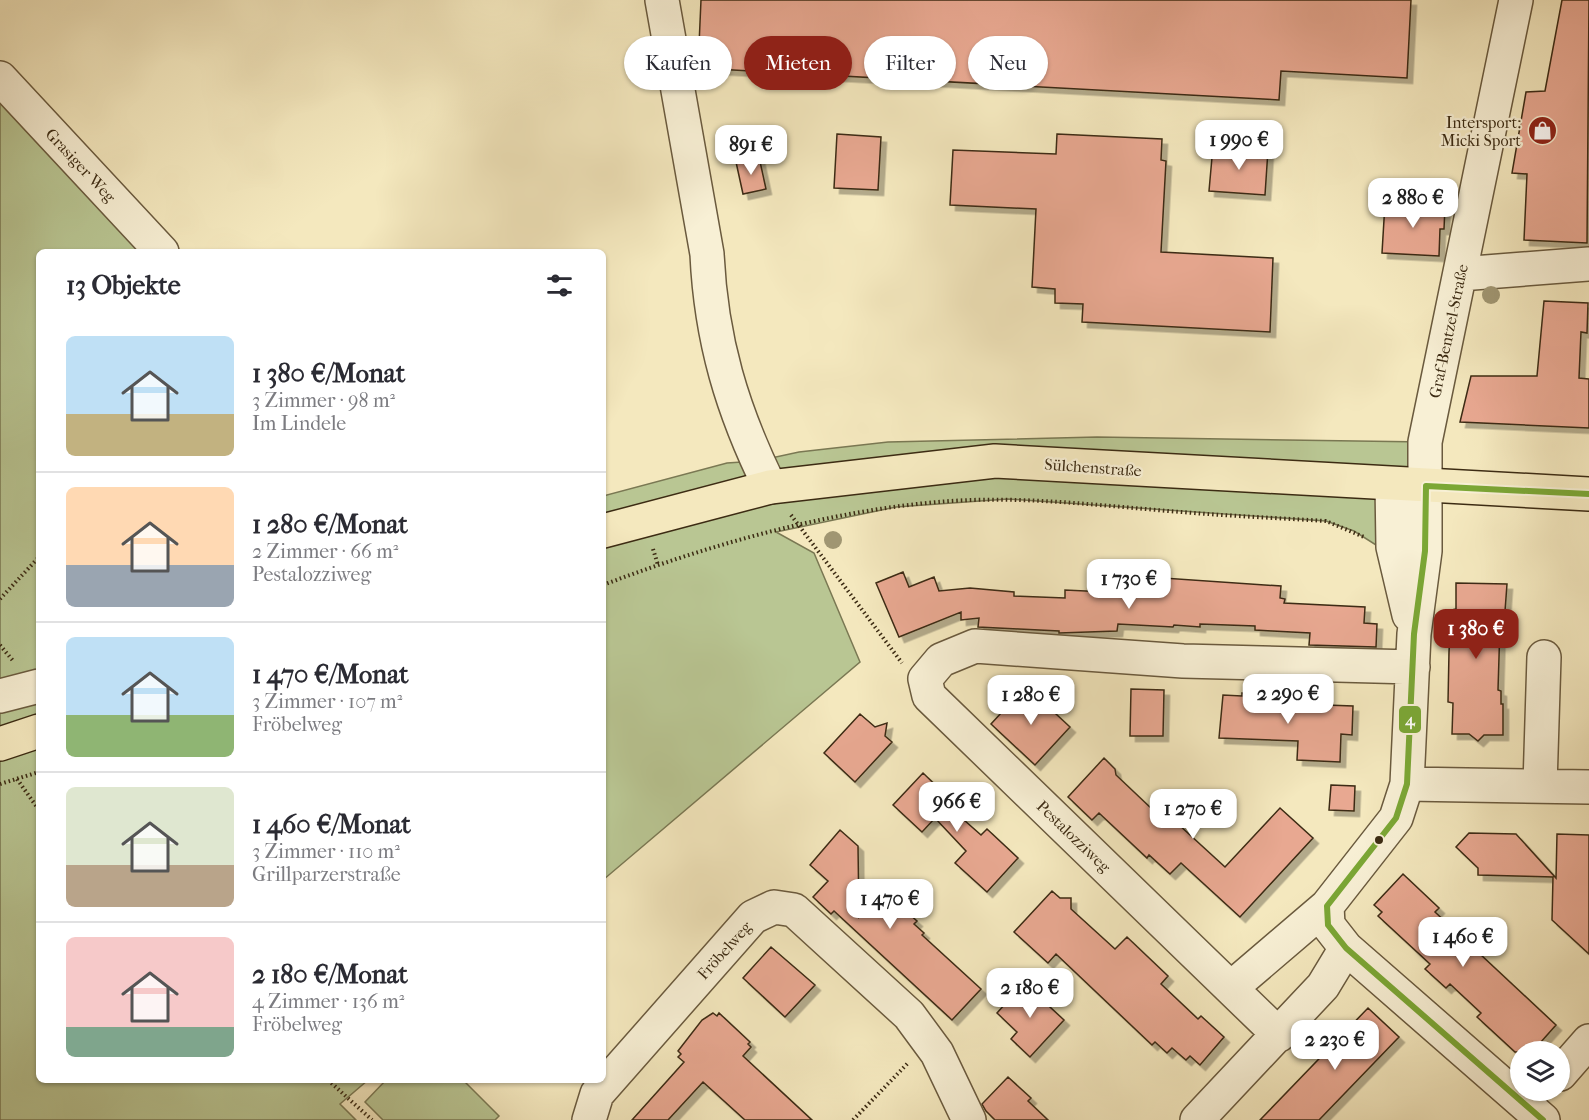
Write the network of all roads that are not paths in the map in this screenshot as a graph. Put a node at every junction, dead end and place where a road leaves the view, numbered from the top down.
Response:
1 (662, 0) edge
2 (1516, 0) edge
3 (0, 78) edge
4 (159, 249) edge
5 (1589, 264) edge
6 (1460, 274) junction
7 (1392, 484) junction
8 (1426, 486) junction
9 (770, 487) junction
10 (1589, 494) edge
11 (606, 530) edge
12 (1414, 634) junction
13 (1544, 657) dead end
14 (1413, 667) junction
15 (36, 687) edge
16 (0, 696) edge
17 (36, 732) edge
18 (0, 744) edge
19 (1407, 784) junction
20 (1539, 785) junction
21 (1589, 787) edge
22 (1327, 906) junction
23 (1346, 948) junction
24 (1231, 988) junction
25 (1279, 1035) junction
26 (1589, 1041) edge
27 (1570, 1063) edge
28 (1539, 1106) edge
29 (589, 1120) edge
30 (969, 1120) edge
31 (1197, 1120) edge

1 - 9 street
2 - 6 street, Graf-Bentzel-Straße
3 - 4 street, Grasiger Weg
5 - 6 street
6 - 8 street, Graf-Bentzel-Straße
7 - 8 main road, Sülchenstraße
7 - 9 main road, Sülchenstraße
7 - 12 street
8 - 10 main road, Sülchenstraße
8 - 12 street, Graf-Bentzel-Straße
9 - 11 main road, Sülchenstraße
12 - 14 street
13 - 20 street
14 - 19 street
14 - 24 street, Pestalozziweg
15 - 16 street
17 - 18 main road
19 - 20 street
19 - 22 street
20 - 21 street
22 - 23 street
22 - 24 street
23 - 25 street
23 - 28 street
24 - 25 street, Pestalozziweg
25 - 31 street
26 - 27 street
29 - 30 street, Fröbelweg

